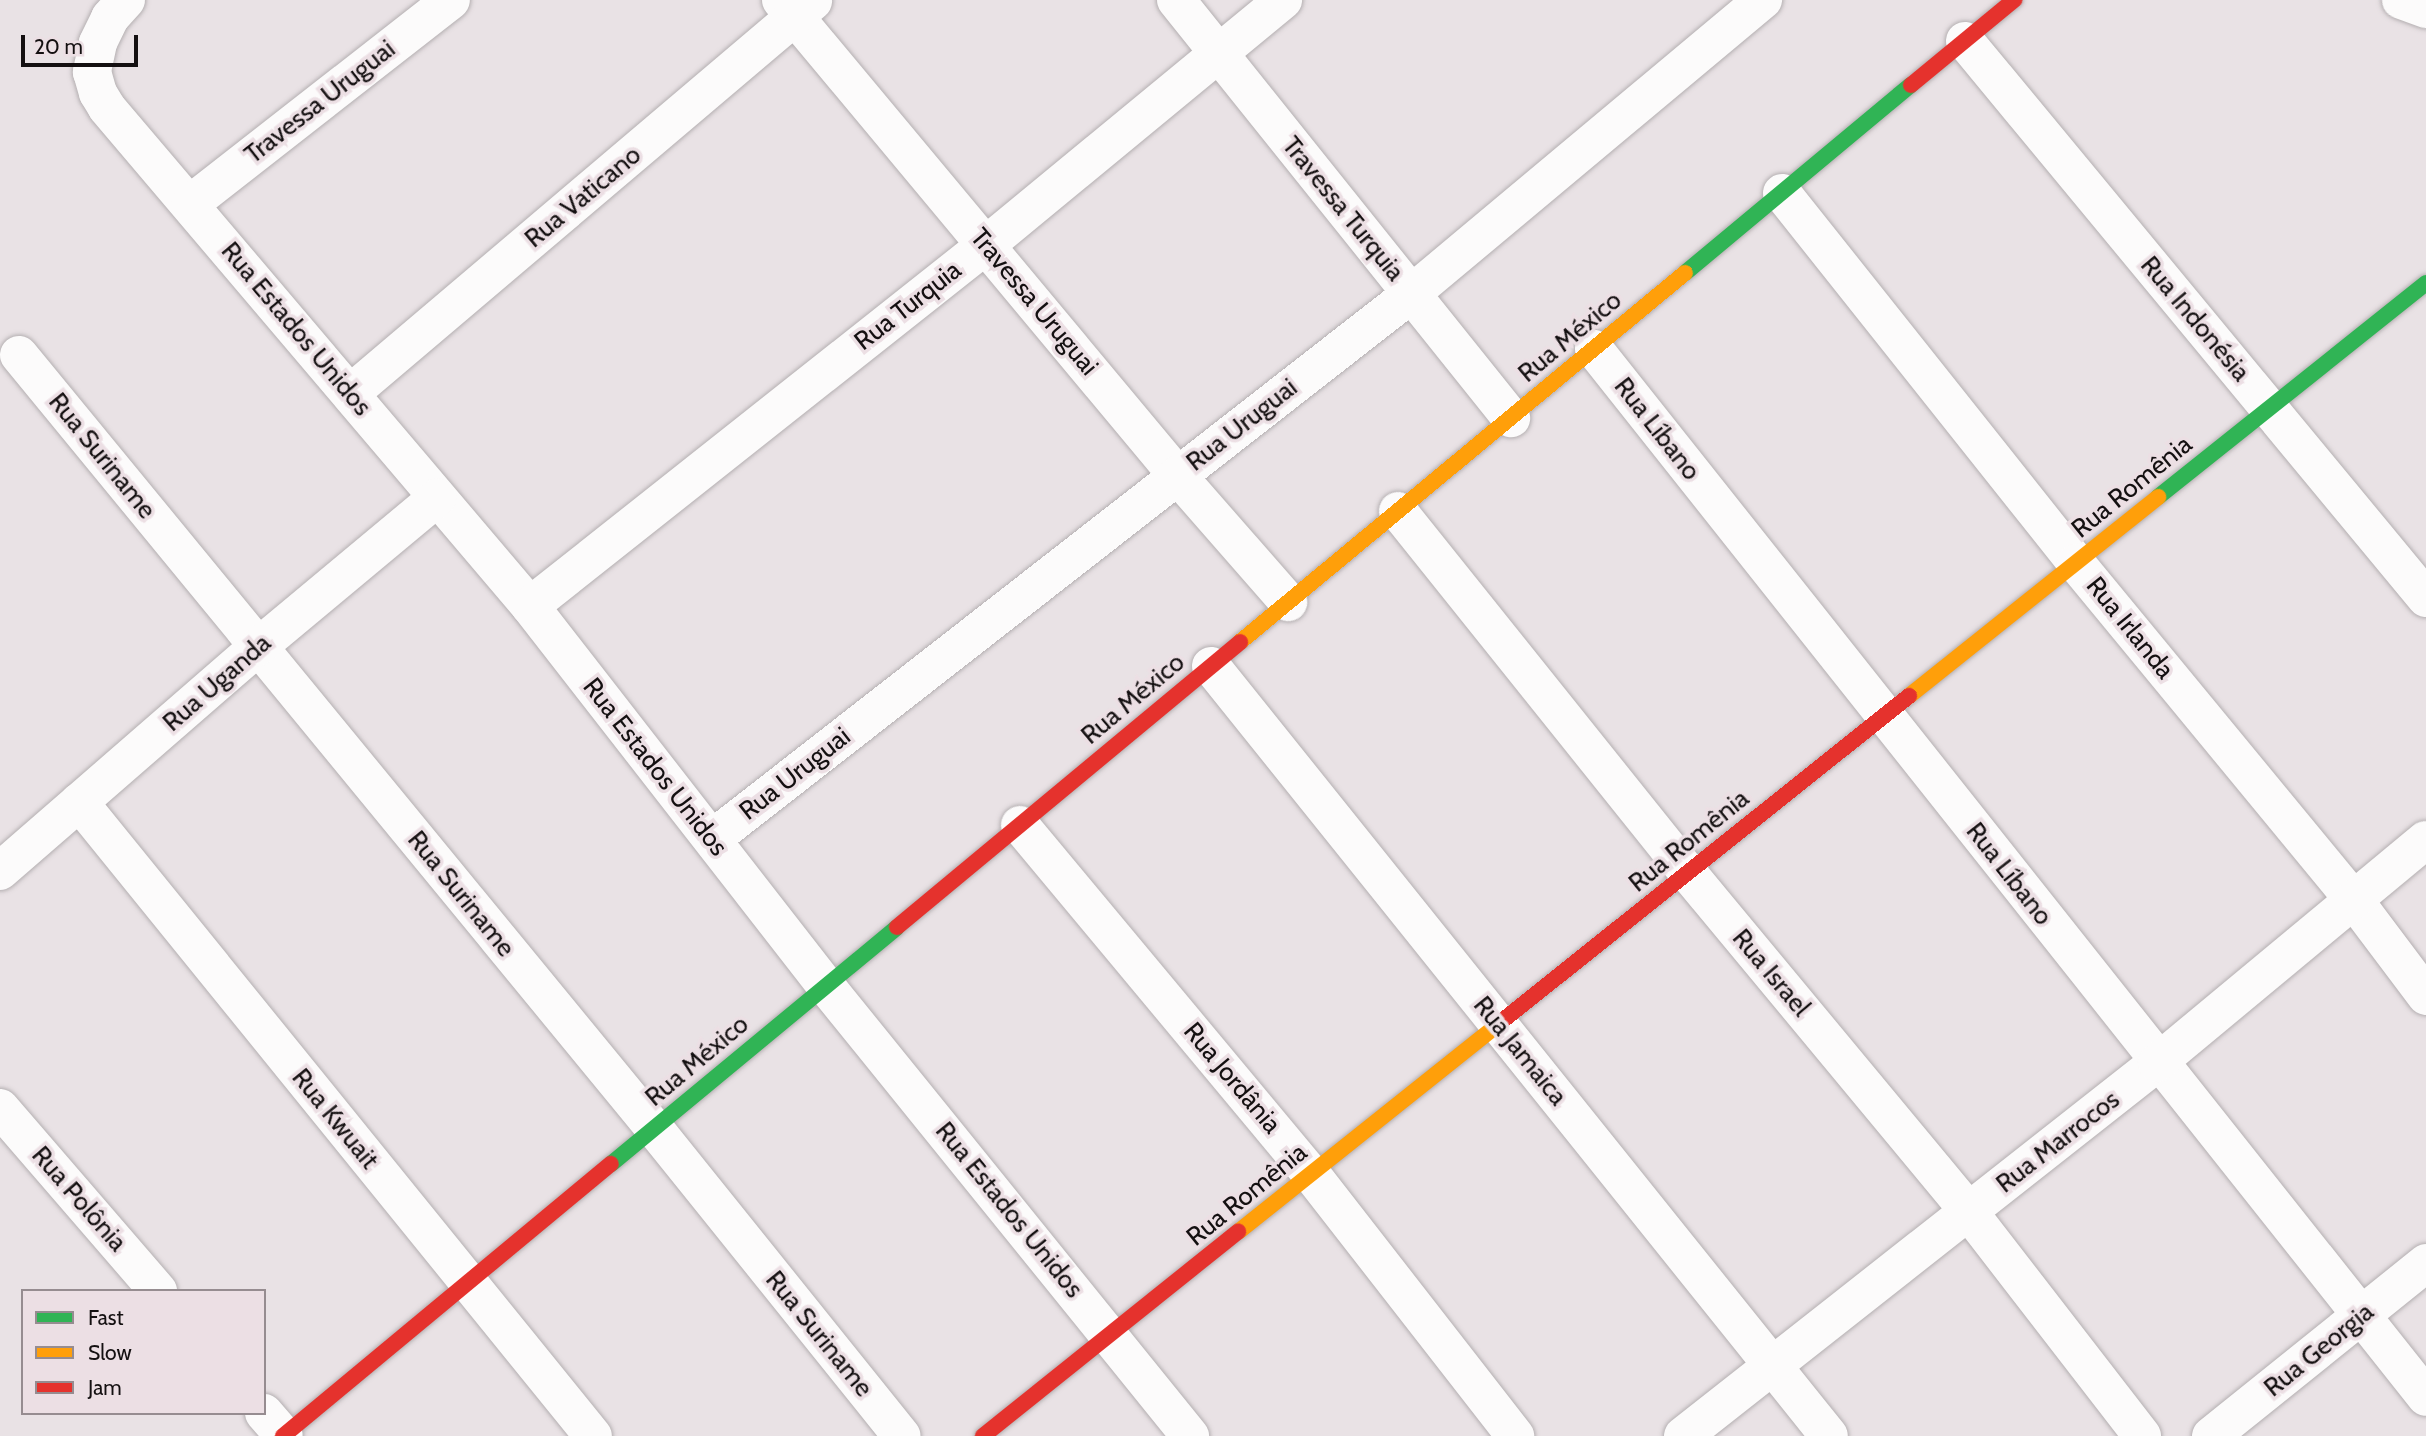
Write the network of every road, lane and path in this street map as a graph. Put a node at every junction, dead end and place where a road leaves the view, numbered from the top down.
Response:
1 (126, 0) edge
2 (451, 0) edge
3 (1176, 0) edge
4 (1283, 0) edge
5 (1763, 0) edge
6 (2014, 0) edge
7 (2401, 0) edge
8 (797, 6) edge
9 (2426, 9) edge
10 (1965, 41) junction
11 (1218, 53) junction
12 (1782, 193) junction
13 (190, 204) junction
14 (986, 244) junction
15 (2426, 284) edge
16 (1411, 294) junction
17 (1594, 349) junction
18 (19, 355) dead end
19 (351, 393) junction
20 (2269, 408) junction
21 (1511, 418) junction
22 (1177, 475) junction
23 (437, 498) junction
24 (1398, 511) junction
25 (2076, 563) junction
26 (2426, 598) edge
27 (1288, 602) junction
28 (530, 606) junction
29 (258, 647) junction
30 (1211, 666) junction
31 (1885, 716) junction
32 (79, 802) junction
33 (1020, 825) junction
34 (712, 839) junction
35 (2426, 840) edge
36 (0, 871) edge
37 (1688, 873) junction
38 (2354, 900) junction
39 (826, 986) junction
40 (2426, 996) edge
41 (1499, 1024) junction
42 (2157, 1063) junction
43 (0, 1108) edge
44 (654, 1128) junction
45 (1312, 1175) junction
46 (1969, 1212) junction
47 (2426, 1263) edge
48 (468, 1283) junction
49 (156, 1289) edge
50 (2361, 1315) junction
51 (1111, 1335) junction
52 (1770, 1364) junction
53 (2426, 1397) edge
54 (266, 1415) edge
55 (284, 1436) edge
56 (593, 1436) edge
57 (902, 1436) edge
58 (983, 1436) edge
59 (1190, 1436) edge
60 (1515, 1436) edge
61 (1683, 1436) edge
62 (1829, 1436) edge
63 (2142, 1436) edge
64 (2211, 1436) edge

1 - 13 street, Rua Estados Unidos
2 - 13 street, Travessa Uruguai
3 - 11 street, Travessa Turquia
4 - 11 street, Rua Turquia
5 - 16 street, Rua Uruguai
6 - 10 street, Rua México
7 - 9 street
8 - 14 street, Travessa Uruguai
8 - 19 street, Rua Vaticano
10 - 12 street, Rua México
10 - 20 street, Rua Indonésia
11 - 14 street, Rua Turquia
11 - 16 street, Travessa Turquia
12 - 17 street, Rua México
12 - 25 street, Rua Irlanda
13 - 19 street, Rua Estados Unidos
14 - 22 street, Travessa Uruguai
14 - 28 street, Rua Turquia
15 - 20 street, Rua Romênia
16 - 21 street, Travessa Turquia
16 - 22 street, Rua Uruguai
17 - 21 street, Rua México
17 - 31 street, Rua Líbano
18 - 29 street, Rua Suriname
19 - 23 street, Rua Estados Unidos
20 - 25 street, Rua Romênia
20 - 26 street, Rua Indonésia
21 - 24 street, Rua México
22 - 27 street, Travessa Uruguai
22 - 34 street, Rua Uruguai
23 - 28 street, Rua Estados Unidos
23 - 29 street, Rua Uganda
24 - 27 street, Rua México
24 - 37 street, Rua Israel
25 - 31 street, Rua Romênia
25 - 38 street, Rua Irlanda
27 - 30 street, Rua México
28 - 34 street, Rua Estados Unidos
29 - 32 street, Rua Uganda
29 - 44 street, Rua Suriname
30 - 33 street, Rua México
30 - 41 street, Rua Jamaica
31 - 37 street, Rua Romênia
31 - 42 street, Rua Líbano
32 - 36 street, Rua Uganda
32 - 48 street, Rua Kwuait
33 - 39 street, Rua México
33 - 45 street, Rua Jordânia
34 - 39 street, Rua Estados Unidos
35 - 38 street, Rua Marrocos
37 - 41 street, Rua Romênia
37 - 46 street, Rua Israel
38 - 40 street, Rua Irlanda
38 - 42 street, Rua Marrocos
39 - 44 street, Rua México
39 - 51 street, Rua Estados Unidos
41 - 45 street, Rua Romênia
41 - 52 street, Rua Jamaica
42 - 46 street, Rua Marrocos
42 - 50 street, Rua Líbano
43 - 49 street, Rua Polônia
44 - 48 street, Rua México
44 - 57 street, Rua Suriname
45 - 51 street, Rua Romênia
45 - 60 street, Rua Jordânia
46 - 52 street, Rua Marrocos
46 - 63 street, Rua Israel
47 - 50 street, Rua Georgia
48 - 55 street, Rua México
48 - 56 street, Rua Kwuait
50 - 53 street, Rua Líbano
50 - 64 street, Rua Georgia
51 - 58 street, Rua Romênia
51 - 59 street, Rua Estados Unidos
52 - 61 street, Rua Marrocos
52 - 62 street, Rua Jamaica
54 - 55 street

